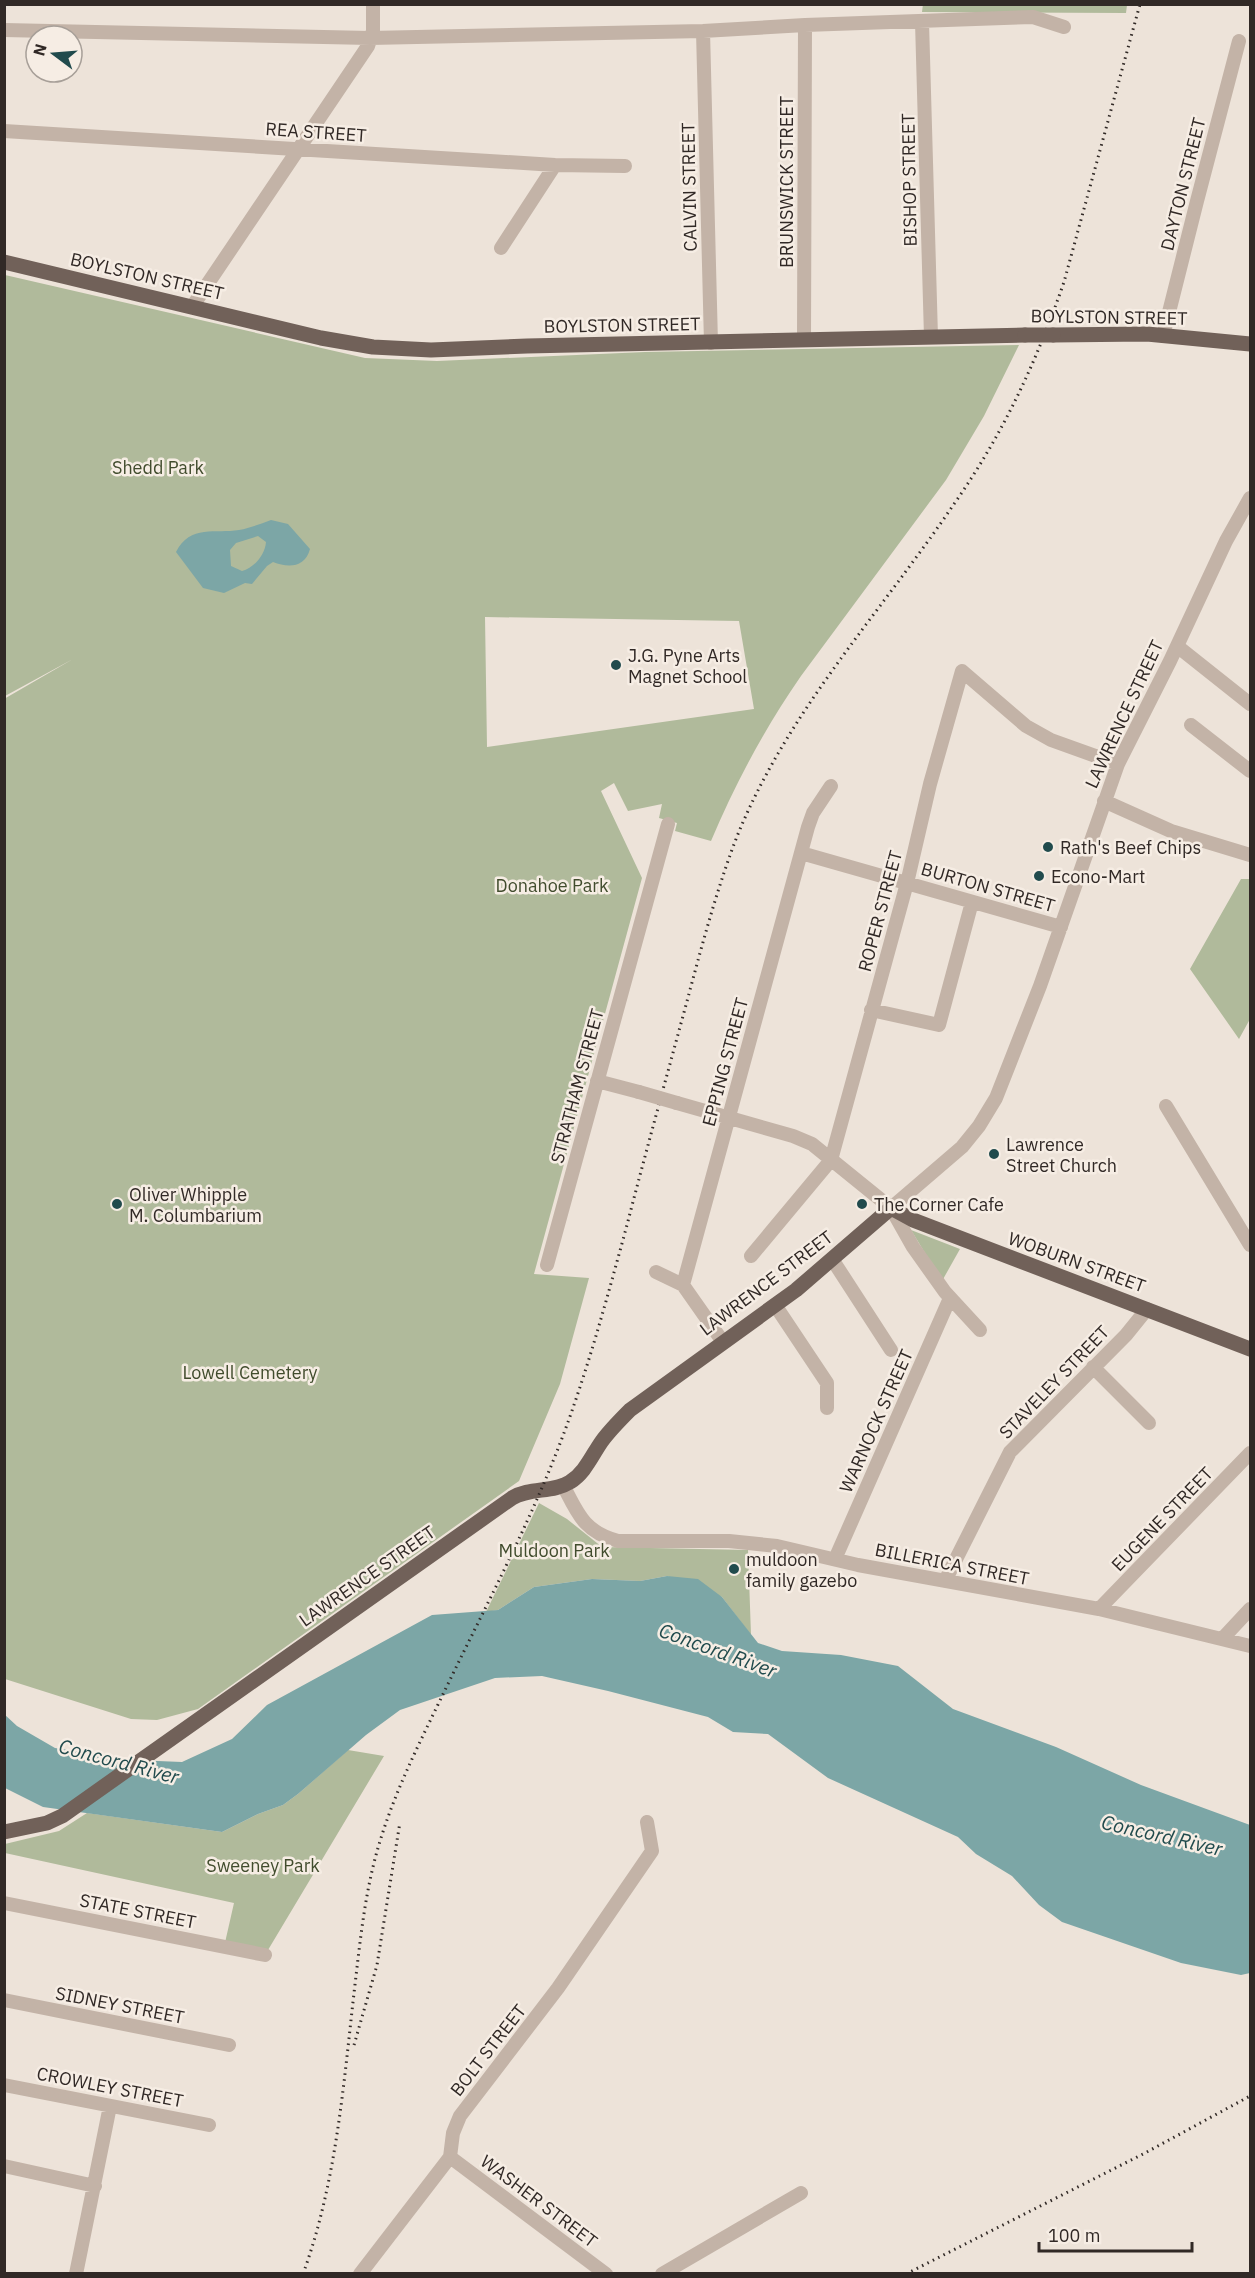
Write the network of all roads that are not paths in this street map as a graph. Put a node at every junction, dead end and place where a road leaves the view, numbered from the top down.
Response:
1 (373, 4) edge
2 (922, 22) junction
3 (805, 25) junction
4 (1064, 27) dead end
5 (4, 30) edge
6 (703, 31) junction
7 (370, 38) junction
8 (1239, 41) dead end
9 (4, 131) edge
10 (300, 149) junction
11 (555, 165) junction
12 (625, 166) dead end
13 (501, 248) dead end
14 (4, 262) edge
15 (192, 307) junction
16 (1163, 336) junction
17 (931, 337) junction
18 (804, 340) junction
19 (711, 342) junction
20 (1251, 344) edge
21 (1251, 498) edge
22 (1177, 646) junction
23 (1251, 704) edge
24 (1191, 725) dead end
25 (1118, 764) junction
26 (1251, 771) edge
27 (831, 786) dead end
28 (1104, 801) junction
29 (668, 824) dead end
30 (801, 853) junction
31 (1251, 855) edge
32 (907, 884) junction
33 (972, 902) junction
34 (1061, 927) junction
35 (871, 1010) junction
36 (597, 1081) junction
37 (1166, 1106) dead end
38 (729, 1118) junction
39 (831, 1160) junction
40 (891, 1208) junction
41 (1251, 1245) edge
42 (751, 1256) dead end
43 (832, 1259) junction
44 (547, 1265) dead end
45 (656, 1272) dead end
46 (683, 1285) junction
47 (950, 1298) junction
48 (775, 1305) junction
49 (1147, 1309) junction
50 (980, 1330) dead end
51 (723, 1342) junction
52 (1251, 1349) edge
53 (891, 1350) dead end
54 (1094, 1367) junction
55 (827, 1408) dead end
56 (1149, 1423) dead end
57 (1251, 1454) edge
58 (563, 1485) junction
59 (835, 1559) junction
60 (945, 1581) junction
61 (1099, 1609) junction
62 (1251, 1609) edge
63 (1223, 1638) junction
64 (1251, 1646) edge
65 (647, 1822) dead end
66 (4, 1832) edge
67 (4, 1903) edge
68 (265, 1955) dead end
69 (4, 2000) edge
70 (229, 2045) dead end
71 (4, 2085) edge
72 (110, 2106) junction
73 (209, 2125) dead end
74 (450, 2157) junction
75 (4, 2166) edge
76 (95, 2186) junction
77 (801, 2193) dead end
78 (76, 2274) edge
79 (360, 2274) edge
80 (606, 2274) edge
81 (662, 2274) edge

1 - 7 street
2 - 3 street
2 - 4 street
2 - 17 street, BISHOP STREET
3 - 6 street
3 - 18 street, BRUNSWICK STREET
5 - 7 street
6 - 7 street
6 - 19 street, CALVIN STREET
7 - 10 street
8 - 16 street, DAYTON STREET
9 - 10 street, REA STREET
10 - 11 street, REA STREET
10 - 15 street
11 - 12 street, REA STREET
11 - 13 street
14 - 15 main road, BOYLSTON STREET
15 - 19 main road, BOYLSTON STREET
16 - 17 main road, BOYLSTON STREET, bridge
16 - 20 main road, BOYLSTON STREET
17 - 18 main road, BOYLSTON STREET
18 - 19 main road, BOYLSTON STREET
21 - 22 street, LAWRENCE STREET
22 - 23 street
22 - 25 street, LAWRENCE STREET
24 - 26 street
25 - 28 street, LAWRENCE STREET
25 - 32 street, ROPER STREET
27 - 30 street, EPPING STREET
28 - 31 street
28 - 34 street, LAWRENCE STREET
29 - 36 street, STRATHAM STREET
30 - 32 street, BURTON STREET
30 - 38 street, EPPING STREET
32 - 33 street, BURTON STREET
32 - 35 street, ROPER STREET
33 - 34 street, BURTON STREET
33 - 35 street
34 - 40 street, LAWRENCE STREET
35 - 39 street, ROPER STREET
36 - 38 street, bridge
36 - 44 street, STRATHAM STREET
37 - 41 street
38 - 39 street
38 - 46 street, EPPING STREET
39 - 40 street
39 - 42 street
40 - 43 main road, LAWRENCE STREET
40 - 47 street
40 - 49 main road, WOBURN STREET
43 - 48 main road, LAWRENCE STREET
43 - 53 street
45 - 46 street
46 - 51 street
47 - 50 street
47 - 59 street, WARNOCK STREET
48 - 51 main road, LAWRENCE STREET
48 - 55 street
49 - 52 main road, WOBURN STREET
49 - 54 street, STAVELEY STREET
51 - 58 main road, LAWRENCE STREET
54 - 56 street
54 - 60 street, STAVELEY STREET
57 - 61 street, EUGENE STREET
58 - 59 street, BILLERICA STREET
58 - 66 main road, LAWRENCE STREET
59 - 60 street, BILLERICA STREET
60 - 61 street, BILLERICA STREET
61 - 63 street, BILLERICA STREET
62 - 63 street
63 - 64 street, BILLERICA STREET
65 - 74 street, BOLT STREET
67 - 68 street, STATE STREET
69 - 70 street, SIDNEY STREET
71 - 72 street, CROWLEY STREET
72 - 73 street, CROWLEY STREET
72 - 76 street
74 - 79 street
74 - 80 street, WASHER STREET
75 - 76 street
76 - 78 street
77 - 81 street

